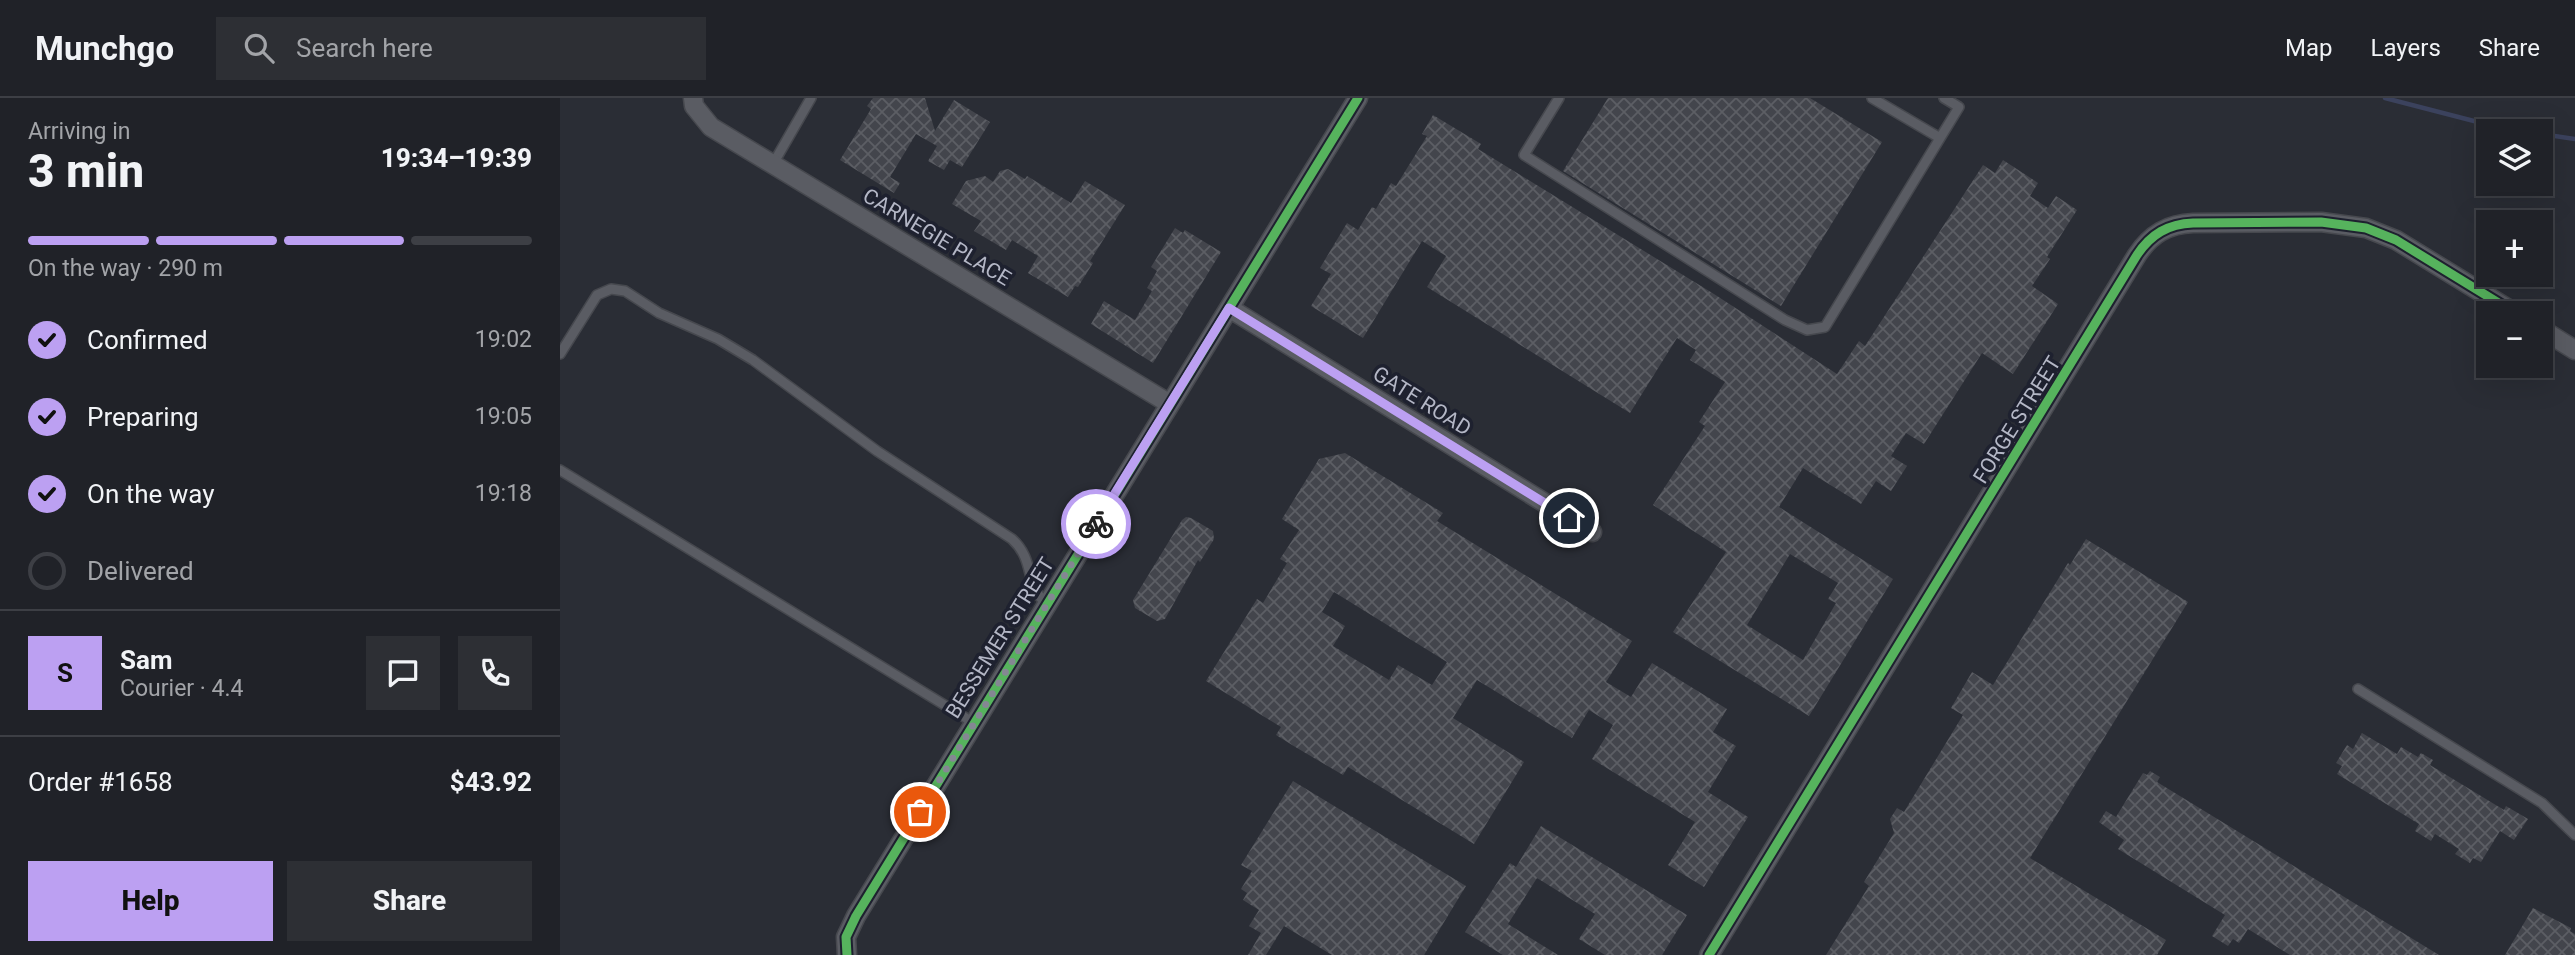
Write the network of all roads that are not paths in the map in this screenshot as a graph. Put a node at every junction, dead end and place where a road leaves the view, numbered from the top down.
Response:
1 (693, 98) edge
2 (811, 98) edge
3 (1358, 98) edge
4 (1559, 98) edge
5 (1872, 98) edge
6 (1944, 98) edge
7 (1940, 138) junction
8 (772, 164) junction
9 (2495, 301) edge
10 (1229, 308) junction
11 (2553, 336) edge
12 (2575, 350) edge
13 (560, 354) edge
14 (1170, 404) junction
15 (560, 470) edge
16 (1592, 532) dead end
17 (1048, 604) junction
18 (2358, 689) dead end
19 (974, 723) junction
20 (2575, 835) edge
21 (847, 955) edge
22 (1709, 955) edge

1 - 8 street, CARNEGIE PLACE
2 - 8 lane
3 - 10 street, BESSEMER STREET
4 - 7 lane
5 - 7 lane
6 - 7 lane
8 - 14 street, CARNEGIE PLACE
9 - 22 street, FORGE STREET
10 - 14 street, BESSEMER STREET
10 - 16 street, GATE ROAD
11 - 12 street
13 - 17 lane
14 - 17 street, BESSEMER STREET
15 - 19 lane
17 - 19 street, BESSEMER STREET
18 - 20 lane
19 - 21 street, BESSEMER STREET

